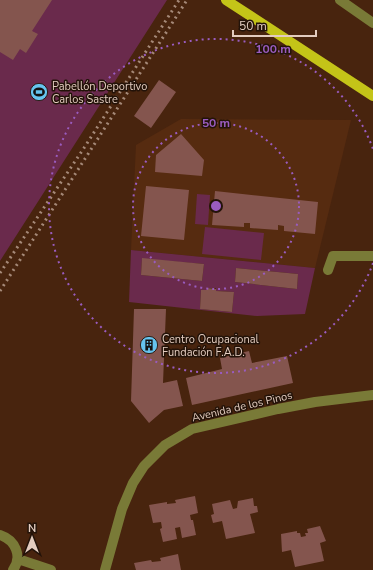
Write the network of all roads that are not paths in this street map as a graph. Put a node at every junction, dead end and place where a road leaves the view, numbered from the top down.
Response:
1 (226, 0) edge
2 (340, 0) edge
3 (373, 23) edge
4 (373, 96) edge
5 (373, 256) edge
6 (328, 270) dead end
7 (373, 395) edge
8 (0, 535) edge
9 (16, 566) edge
10 (51, 570) edge
11 (105, 570) edge

1 - 4 main road
2 - 3 street
5 - 6 street
7 - 11 street, Avenida de los Pinos
8 - 9 street
9 - 10 street

